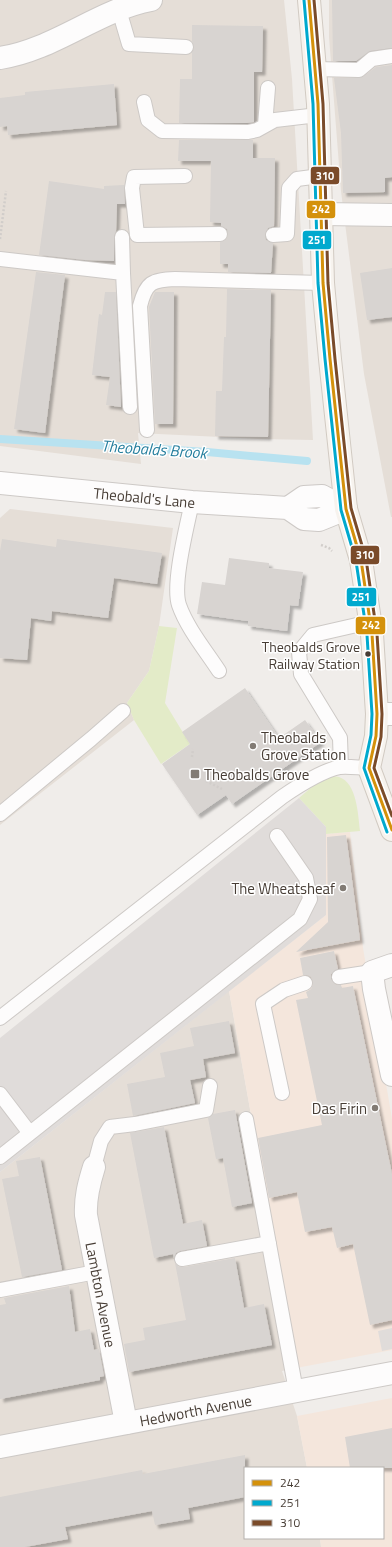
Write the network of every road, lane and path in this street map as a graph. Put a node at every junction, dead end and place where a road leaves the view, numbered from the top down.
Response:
1 (151, 0) edge
2 (309, 0) edge
3 (119, 10) junction
4 (186, 47) dead end
5 (392, 56) edge
6 (0, 58) edge
7 (315, 69) junction
8 (268, 88) dead end
9 (144, 102) dead end
10 (318, 116) junction
11 (265, 125) junction
12 (185, 176) dead end
13 (320, 176) junction
14 (6, 191) dead end
15 (322, 214) junction
16 (392, 215) edge
17 (220, 234) dead end
18 (273, 235) dead end
19 (122, 237) dead end
20 (0, 238) edge
21 (0, 259) edge
22 (123, 273) junction
23 (323, 282) junction
24 (130, 407) dead end
25 (146, 430) dead end
26 (0, 483) edge
27 (192, 502) junction
28 (346, 509) junction
29 (317, 543) dead end
30 (336, 556) dead end
31 (370, 622) junction
32 (219, 672) dead end
33 (123, 711) dead end
34 (385, 714) edge
35 (193, 749) dead end
36 (192, 757) dead end
37 (341, 767) junction
38 (369, 768) junction
39 (206, 781) dead end
40 (222, 789) dead end
41 (0, 814) edge
42 (392, 830) edge
43 (276, 836) dead end
44 (382, 969) edge
45 (339, 976) dead end
46 (305, 983) dead end
47 (0, 1018) edge
48 (392, 1075) edge
49 (210, 1086) dead end
50 (282, 1093) dead end
51 (0, 1094) edge
52 (246, 1119) dead end
53 (29, 1132) junction
54 (0, 1156) edge
55 (94, 1167) joint
56 (269, 1243) junction
57 (182, 1259) dead end
58 (96, 1272) junction
59 (0, 1290) edge
60 (392, 1373) edge
61 (296, 1391) junction
62 (126, 1424) junction
63 (0, 1447) edge

1 - 3 street
2 - 7 main road
3 - 4 lane
3 - 6 street
5 - 7 lane
7 - 10 main road
8 - 11 lane
9 - 11 lane
10 - 11 lane
10 - 13 main road
12 - 17 lane
13 - 15 main road
13 - 18 lane
14 - 20 path
15 - 16 street
15 - 23 main road
19 - 22 lane
21 - 22 lane
22 - 24 lane
23 - 25 lane
23 - 28 main road
26 - 27 street, Theobald's Lane
27 - 28 street, Theobald's Lane
27 - 32 lane
28 - 31 main road
29 - 30 path
31 - 34 main road
31 - 37 lane
33 - 41 lane
34 - 38 main road
35 - 36 path
37 - 38 lane
37 - 47 lane
38 - 42 main road
39 - 40 path
43 - 53 lane
44 - 45 lane
44 - 48 street
46 - 50 lane
49 - 55 lane
51 - 53 lane
52 - 56 lane
53 - 54 lane
55 - 58 street, Lambton Avenue
56 - 57 lane
56 - 61 lane
58 - 59 lane
58 - 62 street, Lambton Avenue
60 - 61 street, Hedworth Avenue
61 - 62 street, Hedworth Avenue
62 - 63 street, Hedworth Avenue

